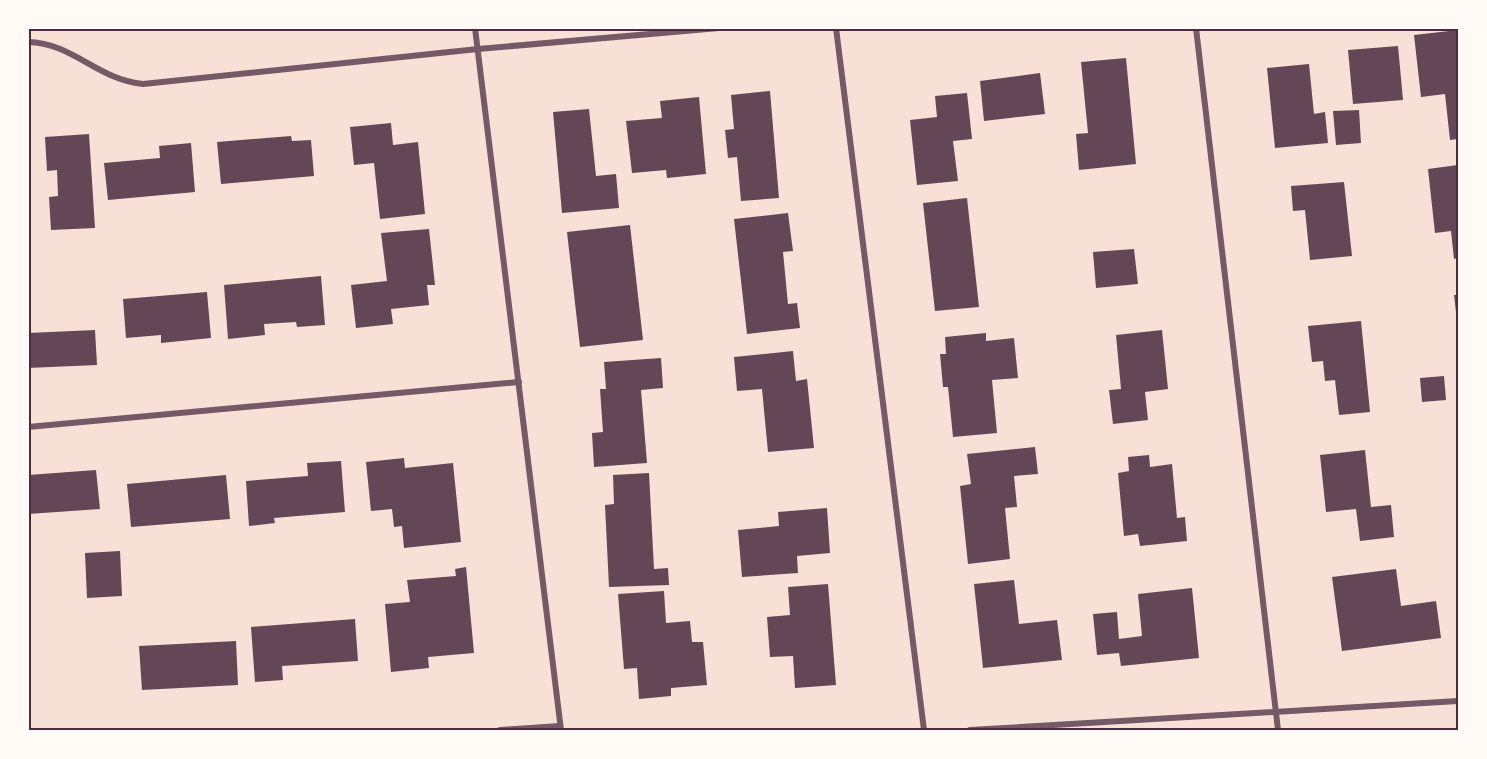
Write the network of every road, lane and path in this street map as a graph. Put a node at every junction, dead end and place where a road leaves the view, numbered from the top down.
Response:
1 (475, 28) edge
2 (719, 28) edge
3 (836, 28) edge
4 (1196, 28) edge
5 (28, 42) edge
6 (478, 49) junction
7 (519, 382) junction
8 (28, 427) edge
9 (1458, 701) edge
10 (1277, 714) junction
11 (560, 728) edge
12 (500, 730) edge
13 (924, 730) edge
14 (969, 730) edge
15 (1278, 730) edge

1 - 6 street
2 - 6 street
3 - 13 street
4 - 10 street
5 - 6 street
6 - 7 street
7 - 8 street
7 - 11 street
9 - 10 street
10 - 14 street
10 - 15 street
11 - 12 street

